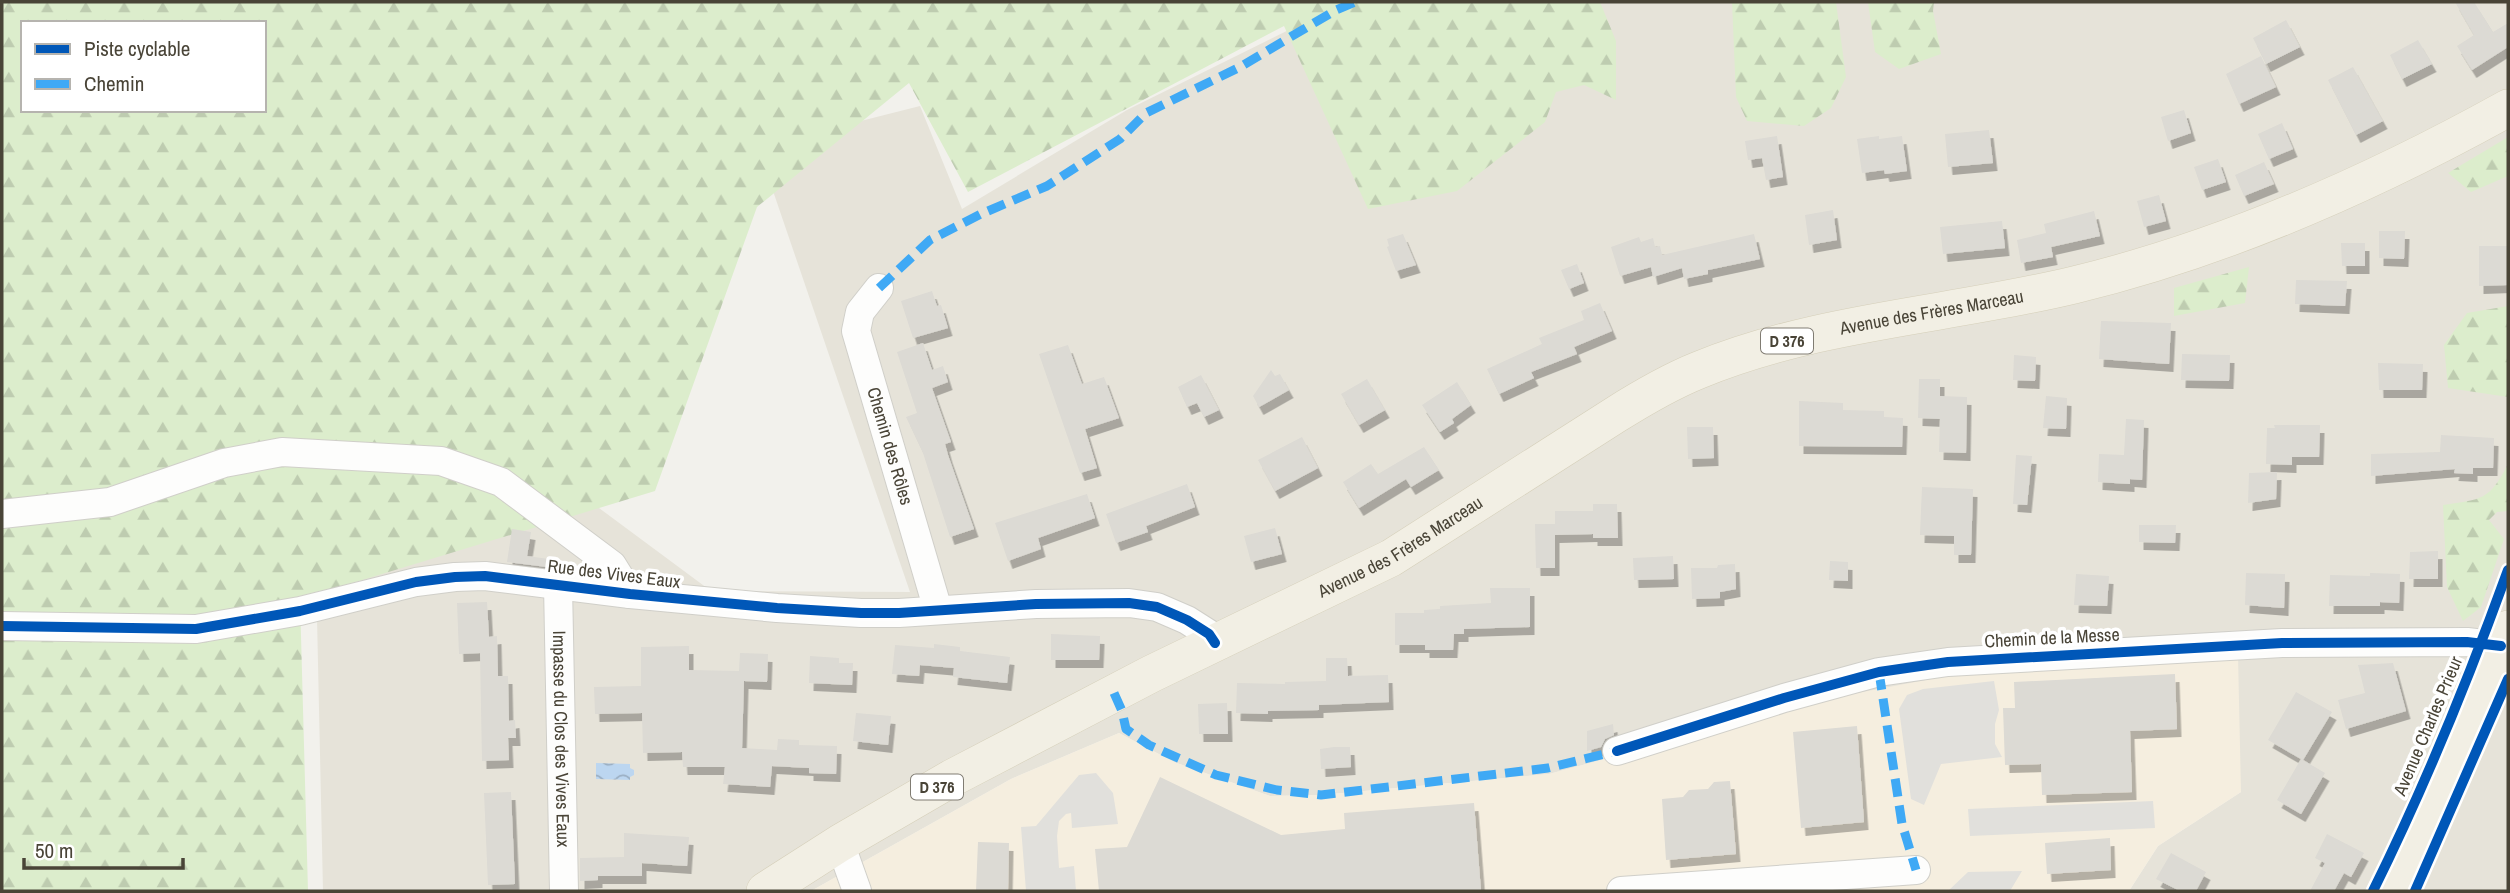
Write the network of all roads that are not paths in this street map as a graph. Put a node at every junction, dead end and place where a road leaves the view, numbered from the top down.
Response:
1 (2508, 108) edge
2 (879, 288) dead end
3 (2, 514) edge
4 (558, 585) junction
5 (630, 594) junction
6 (938, 610) junction
7 (2, 626) edge
8 (2505, 638) edge
9 (1215, 643) junction
10 (1617, 751) dead end
11 (840, 843) junction
12 (1916, 870) dead end
13 (564, 891) edge
14 (765, 891) edge
15 (857, 891) edge
16 (1621, 891) edge
17 (2392, 891) edge

1 - 9 main road, Avenue des Frères Marceau / D 376
2 - 6 street, Chemin des Rôles
3 - 5 street
4 - 5 street, Rue des Vives Eaux
4 - 7 street, Rue des Vives Eaux
4 - 13 street, Impasse du Clos des Vives Eaux
5 - 6 street, Rue des Vives Eaux
6 - 9 street, Rue des Vives Eaux
8 - 10 street, Chemin de la Messe
8 - 17 main road, Avenue Charles Prieur
9 - 11 main road, Avenue des Frères Marceau / D 376
11 - 14 main road, D 376
11 - 15 street
12 - 16 street

